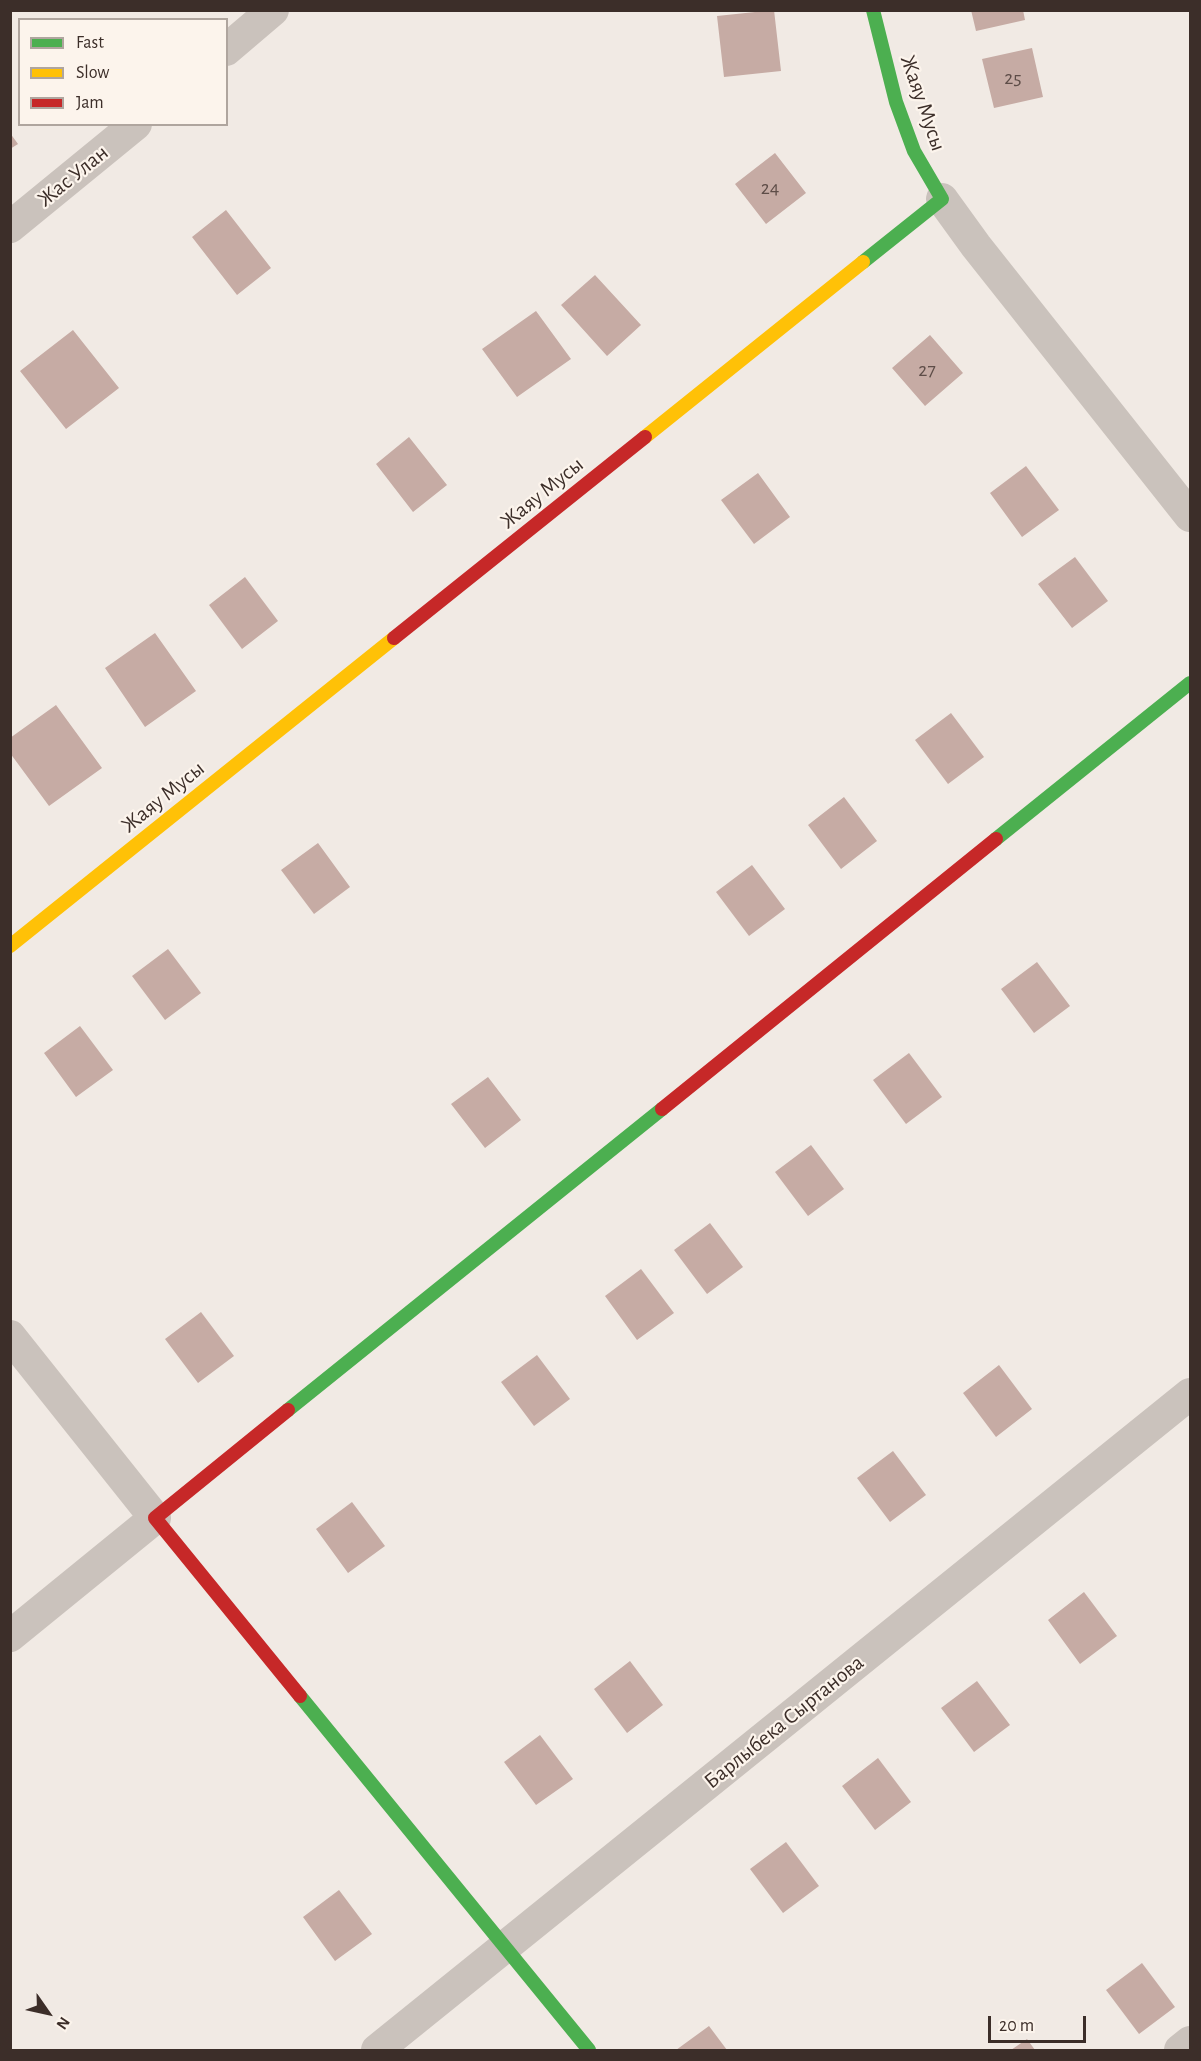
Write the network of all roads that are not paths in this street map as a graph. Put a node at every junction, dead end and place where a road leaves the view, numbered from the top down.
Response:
1 (273, 10) edge
2 (873, 10) edge
3 (228, 48) edge
4 (134, 126) edge
5 (942, 199) junction
6 (10, 227) edge
7 (1191, 516) edge
8 (1191, 683) edge
9 (10, 946) edge
10 (10, 1336) edge
11 (1191, 1394) edge
12 (155, 1518) junction
13 (10, 1636) edge
14 (505, 1948) junction
15 (1191, 2042) edge
16 (377, 2050) edge
17 (590, 2050) edge
18 (1180, 2050) edge

1 - 3 street
2 - 5 street, Жаяу Мусы
4 - 6 street, Жас Улан
5 - 7 street
5 - 9 street, Жаяу Мусы
8 - 12 street
10 - 12 street
11 - 14 street, Барлыбека Сыртанова
12 - 13 street
12 - 14 street
14 - 16 street, Барлыбека Сыртанова
14 - 17 street
15 - 18 street

